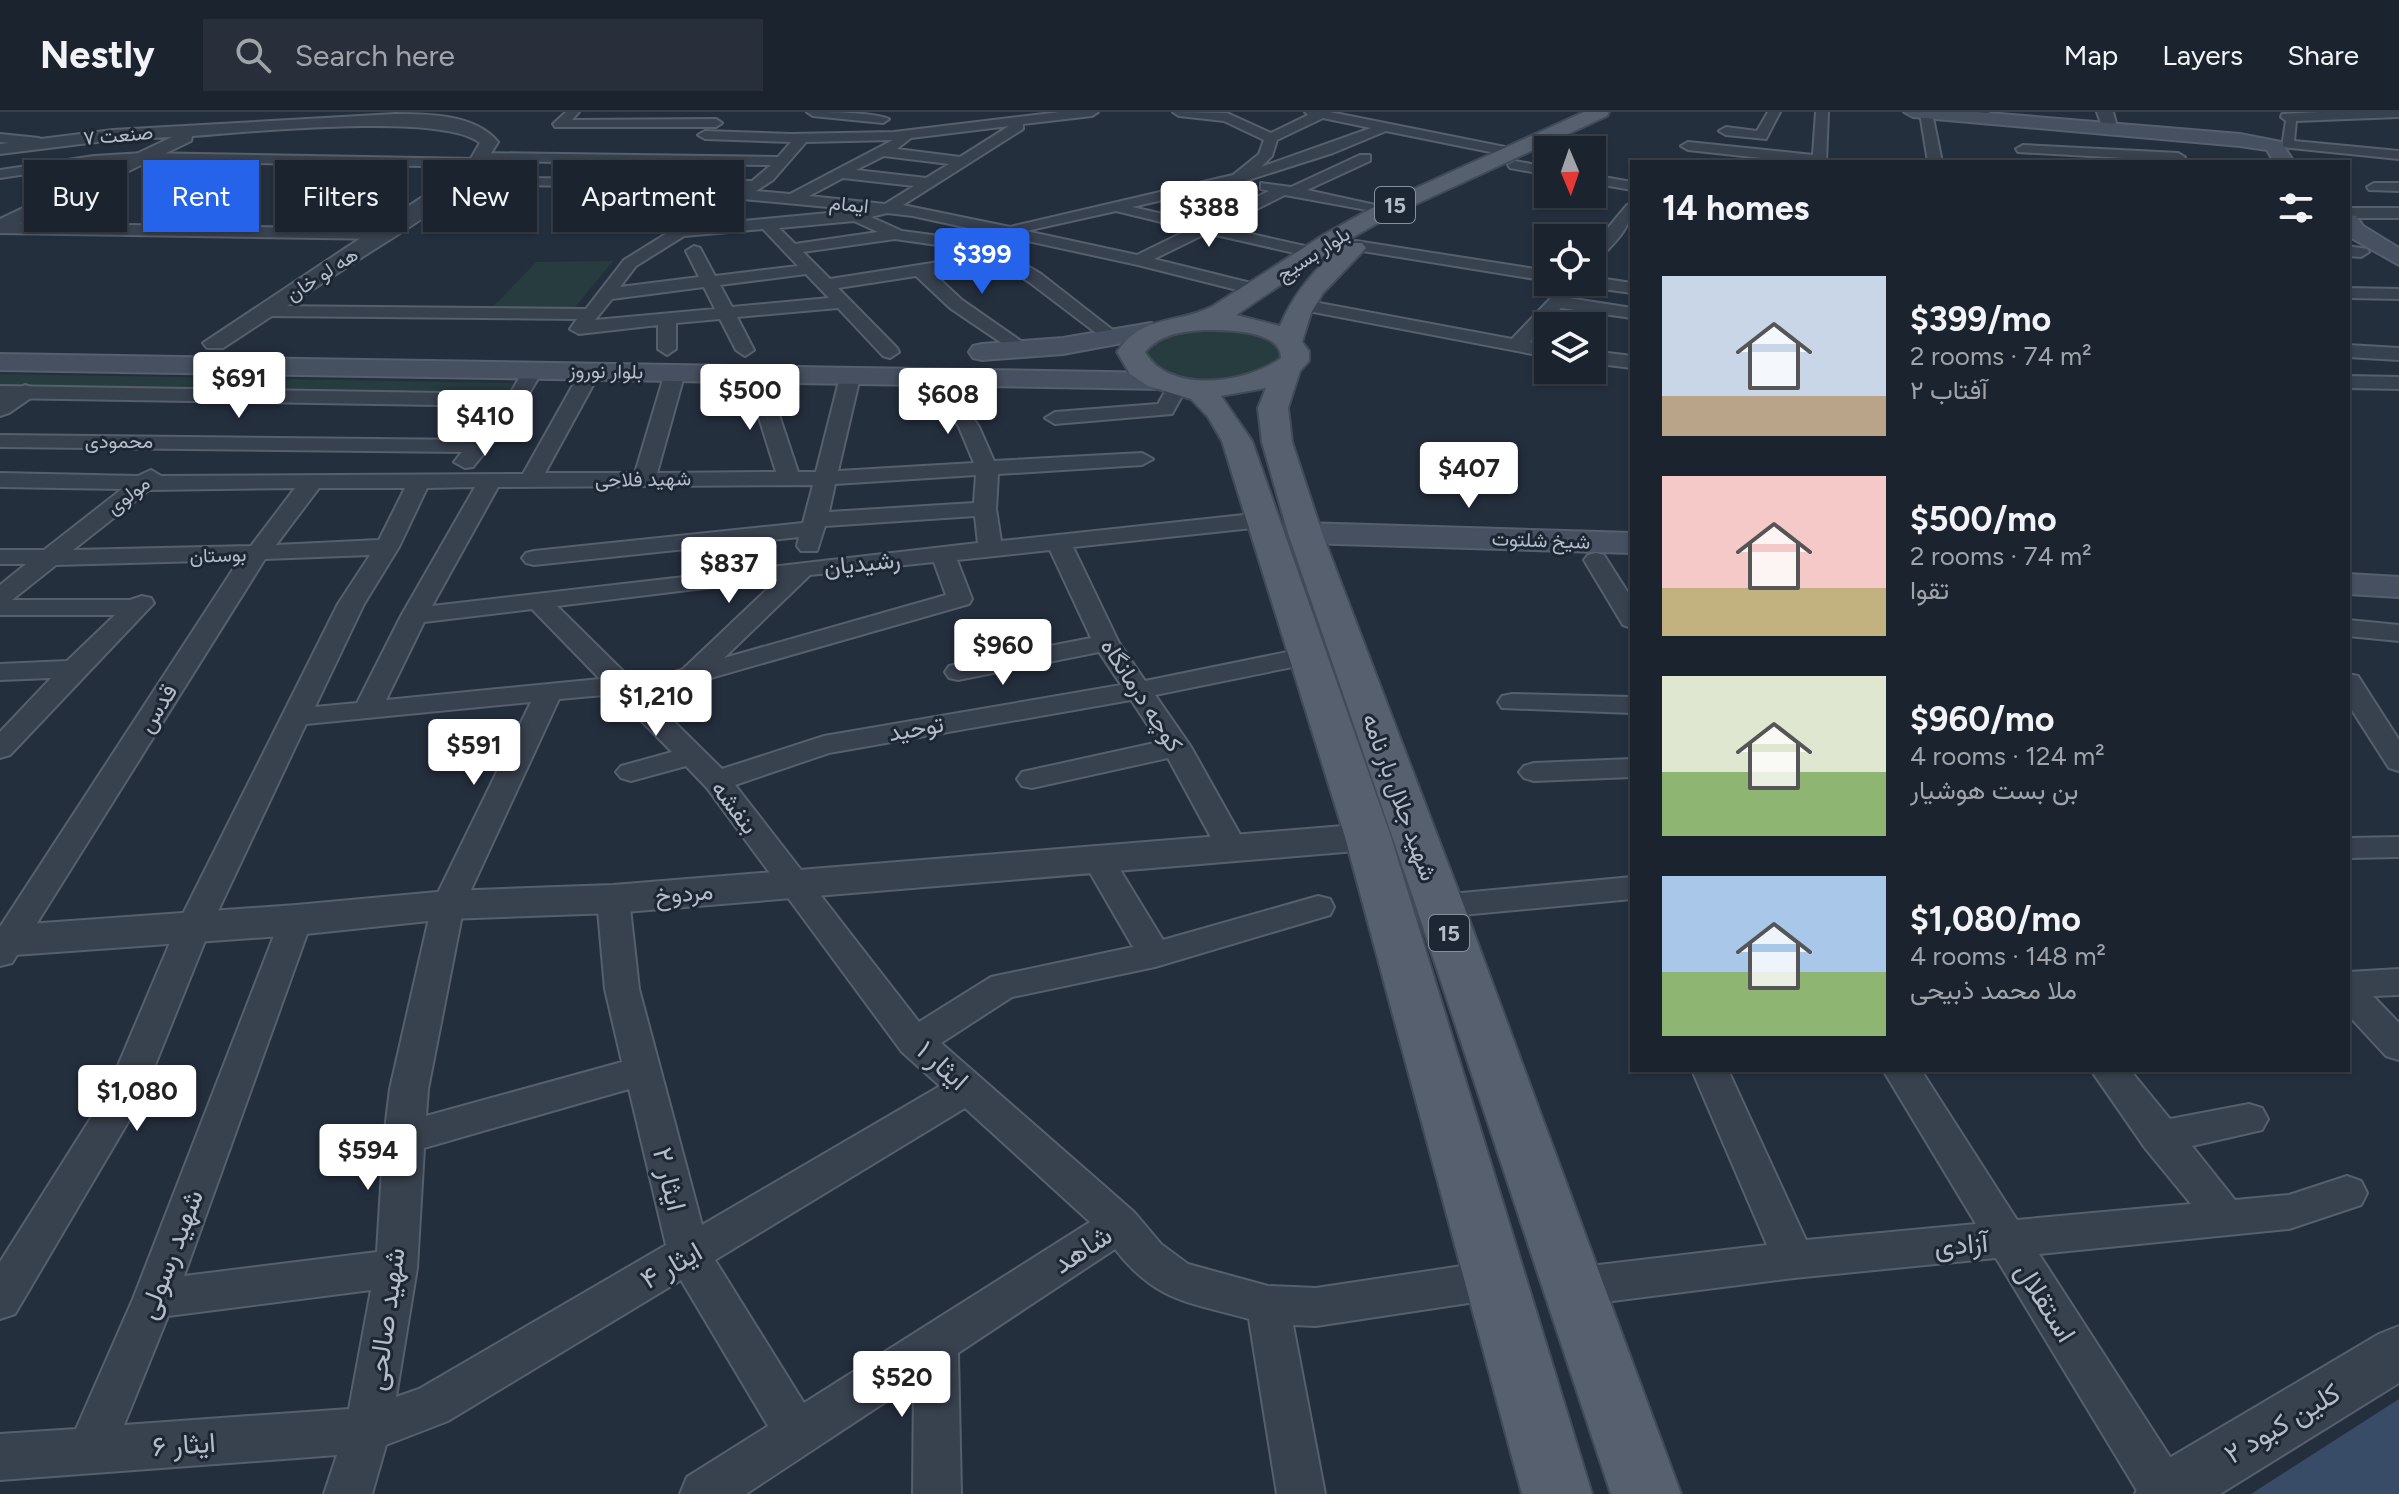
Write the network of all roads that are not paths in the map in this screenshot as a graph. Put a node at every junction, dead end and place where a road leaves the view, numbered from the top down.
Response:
1 (573, 112) edge
2 (728, 112) edge
3 (802, 112) edge
4 (813, 112) edge
5 (1092, 112) edge
6 (1179, 112) edge
7 (1774, 112) edge
8 (1822, 112) edge
9 (1913, 112) edge
10 (1982, 112) edge
11 (1316, 113) edge
12 (1926, 113) edge
13 (2399, 113) edge
14 (1233, 115) edge
15 (434, 116) edge
16 (1608, 116) edge
17 (1424, 117) dead end
18 (2106, 117) edge
19 (2284, 118) junction
20 (2003, 119) junction
21 (1024, 122) junction
22 (716, 123) junction
23 (1392, 127) junction
24 (202, 128) junction
25 (2330, 130) dead end
26 (2146, 131) junction
27 (913, 134) junction
28 (554, 135) dead end
29 (704, 136) junction
30 (1573, 136) edge
31 (0, 138) edge
32 (797, 138) junction
33 (1271, 138) junction
34 (39, 142) junction
35 (0, 149) edge
36 (2023, 149) junction
37 (1328, 150) junction
38 (2285, 153) edge
39 (877, 154) junction
40 (1534, 154) edge
41 (143, 157) junction
42 (2398, 157) edge
43 (682, 158) junction
44 (1512, 159) junction
45 (478, 160) edge
46 (1806, 160) edge
47 (1818, 160) edge
48 (1935, 160) edge
49 (2032, 160) edge
50 (2182, 160) edge
51 (2308, 160) edge
52 (2345, 160) edge
53 (790, 161) junction
54 (962, 161) junction
55 (844, 166) junction
56 (1534, 166) edge
57 (537, 167) edge
58 (423, 169) edge
59 (819, 169) dead end
60 (0, 174) edge
61 (1237, 179) junction
62 (1606, 181) edge
63 (927, 183) junction
64 (1630, 186) edge
65 (2374, 187) dead end
66 (2399, 187) edge
67 (744, 190) edge
68 (747, 190) junction
69 (1288, 191) junction
70 (744, 192) edge
71 (794, 198) junction
72 (423, 205) edge
73 (423, 206) edge
74 (1112, 207) junction
75 (889, 208) junction
76 (1384, 211) junction
77 (2350, 213) edge
78 (2399, 213) edge
79 (856, 216) junction
80 (1164, 219) junction
81 (767, 224) junction
82 (2350, 224) edge
83 (744, 226) edge
84 (0, 228) edge
85 (1203, 228) junction
86 (1007, 230) junction
87 (1624, 231) edge
88 (678, 232) edge
89 (384, 234) junction
90 (897, 234) junction
91 (1064, 243) junction
92 (782, 246) junction
93 (1356, 246) junction
94 (1606, 246) edge
95 (2352, 249) edge
96 (1098, 251) junction
97 (638, 256) junction
98 (1307, 256) junction
99 (1001, 257) junction
100 (2399, 258) edge
101 (1139, 260) junction
102 (1334, 264) junction
103 (810, 269) junction
104 (920, 270) junction
105 (1534, 274) edge
106 (2399, 274) edge
107 (710, 281) junction
108 (1606, 284) edge
109 (826, 285) junction
110 (1630, 288) edge
111 (1257, 290) junction
112 (2350, 293) edge
113 (606, 294) junction
114 (2399, 294) edge
115 (1561, 296) edge
116 (842, 302) junction
117 (1557, 302) junction
118 (1303, 305) junction
119 (273, 311) junction
120 (726, 313) junction
121 (1630, 313) edge
122 (667, 319) junction
123 (1203, 322) junction
124 (582, 326) junction
125 (1151, 331) junction
126 (1114, 338) junction
127 (0, 339) edge
128 (224, 343) junction
129 (1515, 347) junction
130 (667, 349) junction
131 (1534, 349) edge
132 (745, 350) junction
133 (1021, 350) junction
134 (2350, 351) edge
135 (890, 352) junction
136 (2397, 356) edge
137 (1606, 359) edge
138 (0, 362) edge
139 (1630, 362) edge
140 (533, 370) junction
141 (1283, 375) junction
142 (588, 376) dead end
143 (674, 376) dead end
144 (756, 376) dead end
145 (850, 377) dead end
146 (2350, 382) edge
147 (2399, 383) edge
148 (942, 385) dead end
149 (1190, 392) junction
150 (12, 393) edge
151 (257, 396) junction
152 (516, 400) junction
153 (0, 408) edge
154 (1055, 418) dead end
155 (0, 441) edge
156 (198, 442) junction
157 (478, 446) junction
158 (1142, 459) dead end
159 (987, 469) junction
160 (789, 477) junction
161 (825, 478) junction
162 (644, 479) junction
163 (0, 480) edge
164 (530, 480) junction
165 (419, 481) junction
166 (449, 481) junction
167 (490, 481) junction
168 (312, 482) junction
169 (144, 483) junction
170 (985, 509) junction
171 (814, 525) junction
172 (1293, 536) junction
173 (1058, 541) junction
174 (1630, 543) edge
175 (387, 547) junction
176 (991, 549) junction
177 (257, 553) junction
178 (943, 554) junction
179 (0, 557) edge
180 (49, 558) junction
181 (534, 558) dead end
182 (1596, 560) junction
183 (1630, 560) edge
184 (2350, 565) edge
185 (2399, 566) edge
186 (803, 569) junction
187 (2350, 584) edge
188 (2399, 587) edge
189 (0, 597) edge
190 (538, 601) junction
191 (0, 607) edge
192 (414, 616) junction
193 (1630, 617) edge
194 (2350, 628) edge
195 (2399, 633) edge
196 (1106, 643) junction
197 (1307, 656) junction
198 (74, 669) junction
199 (0, 672) edge
200 (958, 672) dead end
201 (690, 677) junction
202 (2350, 685) edge
203 (625, 689) junction
204 (1136, 691) junction
205 (549, 692) junction
206 (1512, 702) dead end
207 (1630, 705) edge
208 (368, 708) junction
209 (296, 717) junction
210 (1177, 747) junction
211 (0, 749) edge
212 (694, 755) junction
213 (2399, 762) edge
214 (1630, 768) edge
215 (631, 772) dead end
216 (1534, 772) dead end
217 (1032, 779) dead end
218 (717, 781) junction
219 (1368, 837) junction
220 (1231, 847) junction
221 (2399, 847) edge
222 (2350, 848) edge
223 (1097, 857) junction
224 (791, 883) junction
225 (1628, 896) edge
226 (613, 899) junction
227 (448, 905) junction
228 (1440, 906) junction
229 (1318, 907) dead end
230 (296, 920) junction
231 (194, 926) junction
232 (3, 945) edge
233 (1155, 955) junction
234 (2399, 982) edge
235 (2350, 985) edge
236 (2350, 995) edge
237 (915, 1042) junction
238 (2399, 1046) edge
239 (643, 1071) junction
240 (1711, 1072) edge
241 (1902, 1072) edge
242 (2110, 1072) edge
243 (968, 1088) junction
244 (2249, 1119) dead end
245 (2159, 1137) junction
246 (403, 1138) junction
247 (2347, 1193) dead end
248 (2226, 1219) junction
249 (1120, 1224) junction
250 (2007, 1240) junction
251 (689, 1255) junction
252 (1794, 1260) junction
253 (396, 1268) junction
254 (1495, 1280) junction
255 (1573, 1287) junction
256 (154, 1299) junction
257 (0, 1300) edge
258 (1268, 1305) junction
259 (936, 1343) junction
260 (2399, 1352) edge
261 (368, 1430) junction
262 (797, 1433) junction
263 (90, 1451) junction
264 (0, 1457) edge
265 (348, 1494) edge
266 (704, 1494) edge
267 (937, 1494) edge
268 (1294, 1494) edge
269 (1301, 1494) edge
270 (1557, 1494) edge
271 (1646, 1494) edge
272 (2165, 1494) edge

1 - 22 street
2 - 22 street
3 - 32 street
4 - 27 street
5 - 21 street
6 - 14 street
7 - 46 street
8 - 47 street
9 - 12 main road
10 - 18 main road
11 - 23 street
11 - 33 street
12 - 20 main road
12 - 48 street
13 - 19 street
14 - 33 street
15 - 24 street, صنعت ۷
15 - 45 street
16 - 30 main road, بلوار بسیج / 15
16 - 44 main road, بلوار بسیج / 15
17 - 23 street
18 - 38 main road
19 - 25 street
19 - 38 street
20 - 26 main road
20 - 36 street
21 - 27 street
21 - 54 street
22 - 29 street
23 - 37 street
23 - 44 street
24 - 34 street, صنعت ۷
24 - 41 street
26 - 38 main road
26 - 50 street
27 - 32 street
27 - 39 street
28 - 29 street
29 - 32 street
29 - 43 street
31 - 34 street
32 - 53 street
33 - 61 street
34 - 35 street, صنعت ۷
36 - 49 street
36 - 50 street
37 - 61 street
37 - 69 street
38 - 42 street
38 - 51 main road
39 - 54 street
39 - 55 street
40 - 44 main road, بلوار بسیج / 15
41 - 58 street
41 - 60 street
41 - 84 street
42 - 52 street
43 - 53 street
43 - 57 street
44 - 56 street
44 - 76 main road, بلوار بسیج / 15
44 - 93 main road, بلوار بسیج / 15
53 - 68 street
54 - 63 street
55 - 59 street
55 - 63 street
55 - 71 street
61 - 69 street
61 - 74 street
62 - 64 street
63 - 75 street
65 - 66 street
67 - 68 street, ایمام
68 - 70 street
68 - 71 street, ایمام
69 - 76 street
69 - 85 street
71 - 75 street, ایمام
72 - 119 street
73 - 89 street, هه لو خان
74 - 80 street
74 - 86 street
75 - 79 street
75 - 86 street, ایمام
76 - 98 main road, بلوار بسیج / 15
77 - 78 street
79 - 81 street
79 - 90 street
80 - 85 street
80 - 96 street
81 - 83 street
81 - 92 street
82 - 100 main road
84 - 89 street
85 - 98 street
85 - 101 street
86 - 91 street, ایمام
87 - 94 street
88 - 97 street
89 - 119 street, هه لو خان
90 - 92 street
90 - 99 street
91 - 96 street, ایمام
91 - 99 street
92 - 103 street
93 - 102 main road, بلوار بسیج / 15
93 - 105 street
95 - 106 main road
96 - 101 street, ایمام
97 - 107 street
97 - 113 street
98 - 102 main road
98 - 111 main road, بلوار بسیج / 15
99 - 104 street
99 - 126 street
101 - 111 street, ایمام
102 - 118 main road, بلوار بسیج / 15
103 - 107 street
103 - 109 street
104 - 109 street
104 - 133 street
107 - 113 street
107 - 120 street
108 - 110 street
109 - 116 street
111 - 123 main road, بلوار بسیج / 15
112 - 114 street
113 - 124 street
115 - 117 street
116 - 120 street
116 - 135 street
117 - 121 street
117 - 129 street
118 - 129 street
118 - 141 main road, بلوار بسیج / 15
119 - 124 street
119 - 128 street, هه لو خان
120 - 122 street
120 - 132 street
122 - 124 street
122 - 130 street
123 - 125 main road, 15
123 - 141 main road, 15
125 - 126 main road, بلوار نوروز
125 - 149 main road
126 - 133 main road, بلوار نوروز
127 - 128 main road, بلوار نوروز
128 - 130 main road, بلوار نوروز
129 - 131 street
130 - 132 main road, بلوار نوروز
132 - 135 main road, بلوار نوروز
133 - 135 main road, بلوار نوروز
134 - 136 street
137 - 139 street
138 - 140 main road, بلوار نوروز
140 - 149 main road, بلوار نوروز
140 - 152 street
141 - 149 main road
141 - 149 main road
141 - 172 main road, شهید جلال بار نامه / 15
142 - 164 street
143 - 162 street
144 - 160 street
145 - 161 street
146 - 147 street
148 - 159 street
149 - 154 street
149 - 172 main road, شهید جلال بار نامه / 15
150 - 151 street
150 - 153 street
151 - 152 street
151 - 156 street, مولوی
152 - 157 street
155 - 156 street, محمودی
156 - 157 street, محمودی
156 - 169 street, مولوی
157 - 166 street
158 - 159 street, شهید فلاحی
159 - 161 street, شهید فلاحی
159 - 170 street
160 - 161 street, شهید فلاحی
160 - 162 street, شهید فلاحی
161 - 171 street
162 - 164 street, شهید فلاحی
163 - 169 street, شهید فلاحی
164 - 167 street, شهید فلاحی
165 - 166 street, شهید فلاحی
165 - 168 street, شهید فلاحی
165 - 175 street
166 - 167 street, شهید فلاحی
167 - 192 street
168 - 169 street, شهید فلاحی
168 - 177 street, قدس
169 - 180 street, مولوی
170 - 171 street
170 - 176 street
171 - 181 street
171 - 186 street
172 - 173 street, رشیدیان
172 - 174 main road, شیخ شلتوت
172 - 182 main road, شیخ شلتوت
172 - 197 main road, شهید جلال بار نامه / 15
172 - 228 main road, شهید جلال بار نامه / 15
173 - 176 street, رشیدیان
173 - 196 street, کوچه درمانگاه
175 - 177 street, بوستان
175 - 209 street
176 - 178 street, رشیدیان
177 - 180 street, بوستان
177 - 232 street, قدس
178 - 186 street, رشیدیان
178 - 201 street
179 - 180 street, بوستان
180 - 189 street, مولوی
182 - 183 main road, شیخ شلتوت
182 - 193 street
184 - 185 main road
186 - 190 street, رشیدیان
186 - 201 street
187 - 188 main road
190 - 192 street, رشیدیان
190 - 203 street, بنفشه
191 - 198 street
192 - 208 street
194 - 195 street
196 - 200 street
196 - 204 street, کوچه درمانگاه
197 - 204 street, توحید
197 - 219 main road, شهید جلال بار نامه / 15
198 - 199 street
198 - 211 street
201 - 203 street
202 - 213 street
203 - 205 street
203 - 212 street, بنفشه
204 - 210 street, کوچه درمانگاه
204 - 218 street, توحید
205 - 208 street
205 - 227 street, شهید صالحی
206 - 207 street
208 - 209 street
209 - 231 street
210 - 217 street
210 - 220 street, کوچه درمانگاه
212 - 215 street
212 - 218 street, بنفشه
214 - 216 street
218 - 224 street, بنفشه
219 - 220 street, مردوخ
219 - 254 main road, شهید جلال بار نامه / 15
220 - 223 street, مردوخ
221 - 222 street
223 - 224 street, مردوخ
223 - 233 street
224 - 226 street, مردوخ
224 - 237 street, ایثار ۱
225 - 228 street
226 - 227 street, مردوخ
226 - 239 street, ایثار ۲
227 - 230 street, مردوخ
227 - 246 street, شهید صالحی
228 - 255 main road, شهید جلال بار نامه / 15
229 - 233 street
230 - 231 street, مردوخ
230 - 256 street, شهید رسولی
231 - 232 street, مردوخ
231 - 257 street
233 - 237 street
234 - 235 street
236 - 238 street
237 - 243 street, ایثار ۱
239 - 246 street
239 - 251 street, ایثار ۲
240 - 252 street
241 - 250 street, استقلال
242 - 245 street
243 - 249 street, ایثار ۱
243 - 251 street, ایثار ۴
244 - 245 street
245 - 248 street
246 - 253 street, شهید صالحی
247 - 248 street, آزادی
248 - 250 street, آزادی
249 - 258 street, شاهد
249 - 259 street, شاهد
250 - 252 street, آزادی
250 - 272 street, استقلال
251 - 261 street, ایثار ۴
251 - 262 street, ایثار ۲
252 - 255 street, آزادی
253 - 256 street
253 - 261 street, شهید صالحی
254 - 258 street, شاهد
254 - 270 main road, شهید جلال بار نامه / 15
255 - 271 main road, شهید جلال بار نامه / 15
256 - 263 street, شهید رسولی
258 - 269 street
259 - 262 street, شاهد
259 - 267 street
260 - 272 street, کلین کبود ۲
261 - 263 street, ایثار ۶
261 - 265 street, شهید صالحی
262 - 266 street, شاهد
263 - 264 street, ایثار ۶
268 - 269 street

